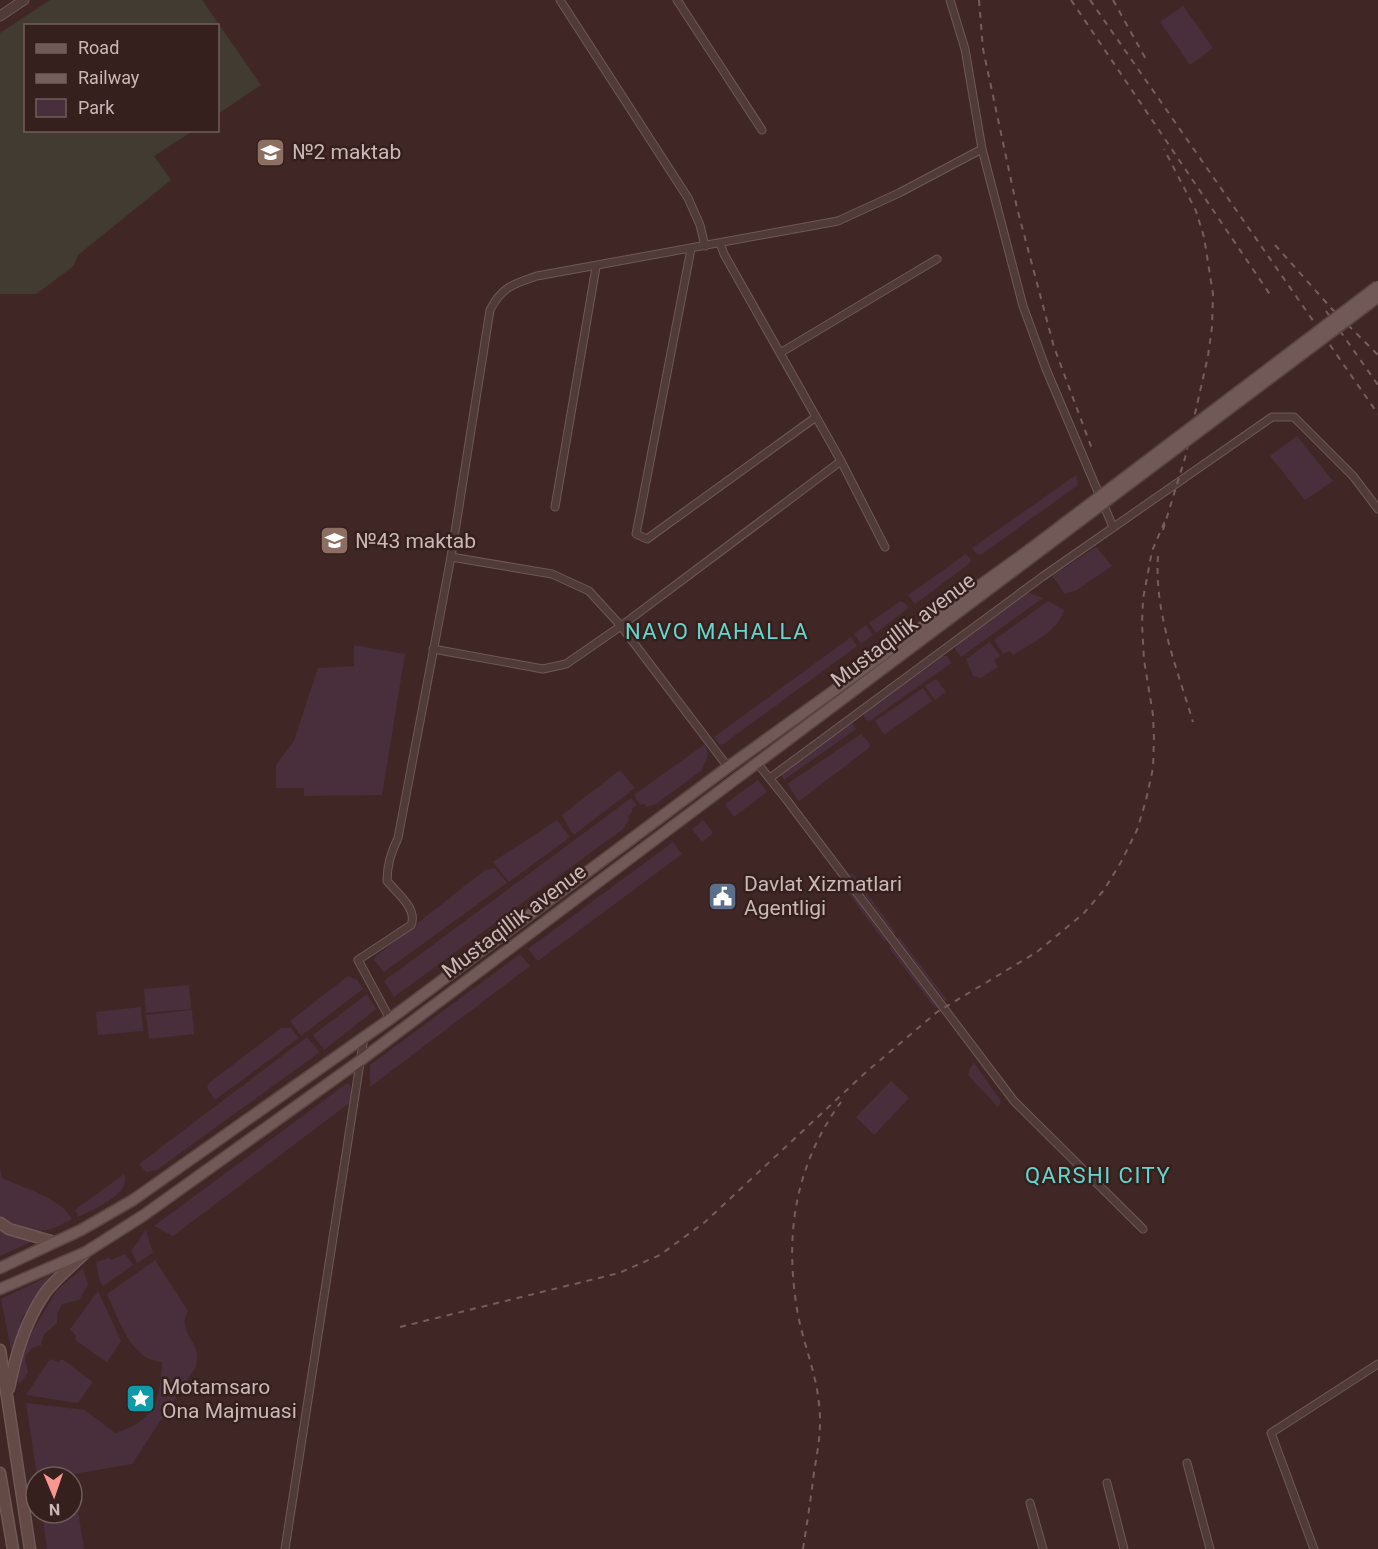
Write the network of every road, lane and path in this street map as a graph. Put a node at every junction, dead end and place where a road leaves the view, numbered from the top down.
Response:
1 (24, 0) edge
2 (561, 0) edge
3 (677, 0) edge
4 (950, 0) edge
5 (0, 16) edge
6 (762, 130) dead end
7 (982, 149) junction
8 (720, 243) junction
9 (705, 246) junction
10 (691, 249) junction
11 (936, 259) dead end
12 (596, 267) junction
13 (1378, 286) edge
14 (1378, 297) edge
15 (780, 352) junction
16 (816, 417) junction
17 (841, 461) junction
18 (555, 507) dead end
19 (1378, 509) edge
20 (1113, 527) junction
21 (885, 547) dead end
22 (1031, 553) junction
23 (451, 557) junction
24 (621, 626) junction
25 (433, 649) junction
26 (843, 683) junction
27 (851, 693) junction
28 (758, 764) junction
29 (728, 767) junction
30 (770, 778) junction
31 (390, 1018) junction
32 (398, 1032) junction
33 (364, 1037) junction
34 (361, 1060) junction
35 (0, 1223) edge
36 (1143, 1229) dead end
37 (54, 1242) junction
38 (86, 1252) junction
39 (0, 1268) edge
40 (0, 1289) edge
41 (0, 1350) edge
42 (1378, 1364) edge
43 (7, 1397) junction
44 (1187, 1463) dead end
45 (0, 1473) edge
46 (1107, 1483) dead end
47 (1030, 1503) dead end
48 (13, 1549) edge
49 (30, 1549) edge
50 (285, 1549) edge
51 (1043, 1549) edge
52 (1124, 1549) edge
53 (1210, 1549) edge
54 (1314, 1549) edge

1 - 5 street
2 - 9 street
3 - 6 street
4 - 7 street
7 - 8 street
7 - 20 street
8 - 9 street
8 - 15 street
9 - 10 street
10 - 12 street
10 - 16 street
11 - 15 street
12 - 18 street
12 - 23 street
13 - 22 main road, bridge
14 - 22 main road, bridge
15 - 16 street
16 - 17 street
17 - 21 street
17 - 24 street
19 - 20 street
20 - 30 street
22 - 26 main road, Mustaqillik avenue
22 - 27 main road, Mustaqillik avenue
23 - 24 street
23 - 25 street
24 - 25 street
24 - 29 street
25 - 31 street
26 - 27 main road
26 - 29 main road, Mustaqillik avenue
27 - 28 main road, Mustaqillik avenue
28 - 30 street
28 - 32 main road, Mustaqillik avenue
29 - 31 main road, Mustaqillik avenue
30 - 36 street
31 - 32 main road
31 - 33 main road, Mustaqillik avenue
32 - 34 main road, Mustaqillik avenue
33 - 34 street
33 - 37 main road, Mustaqillik avenue
34 - 38 main road, Mustaqillik avenue
34 - 50 street
35 - 37 main road
37 - 39 main road, Mustaqillik avenue
38 - 40 main road, Mustaqillik avenue
38 - 43 main road
41 - 43 main road
42 - 54 street
43 - 49 main road
44 - 53 street
45 - 48 main road
46 - 52 street
47 - 51 street

